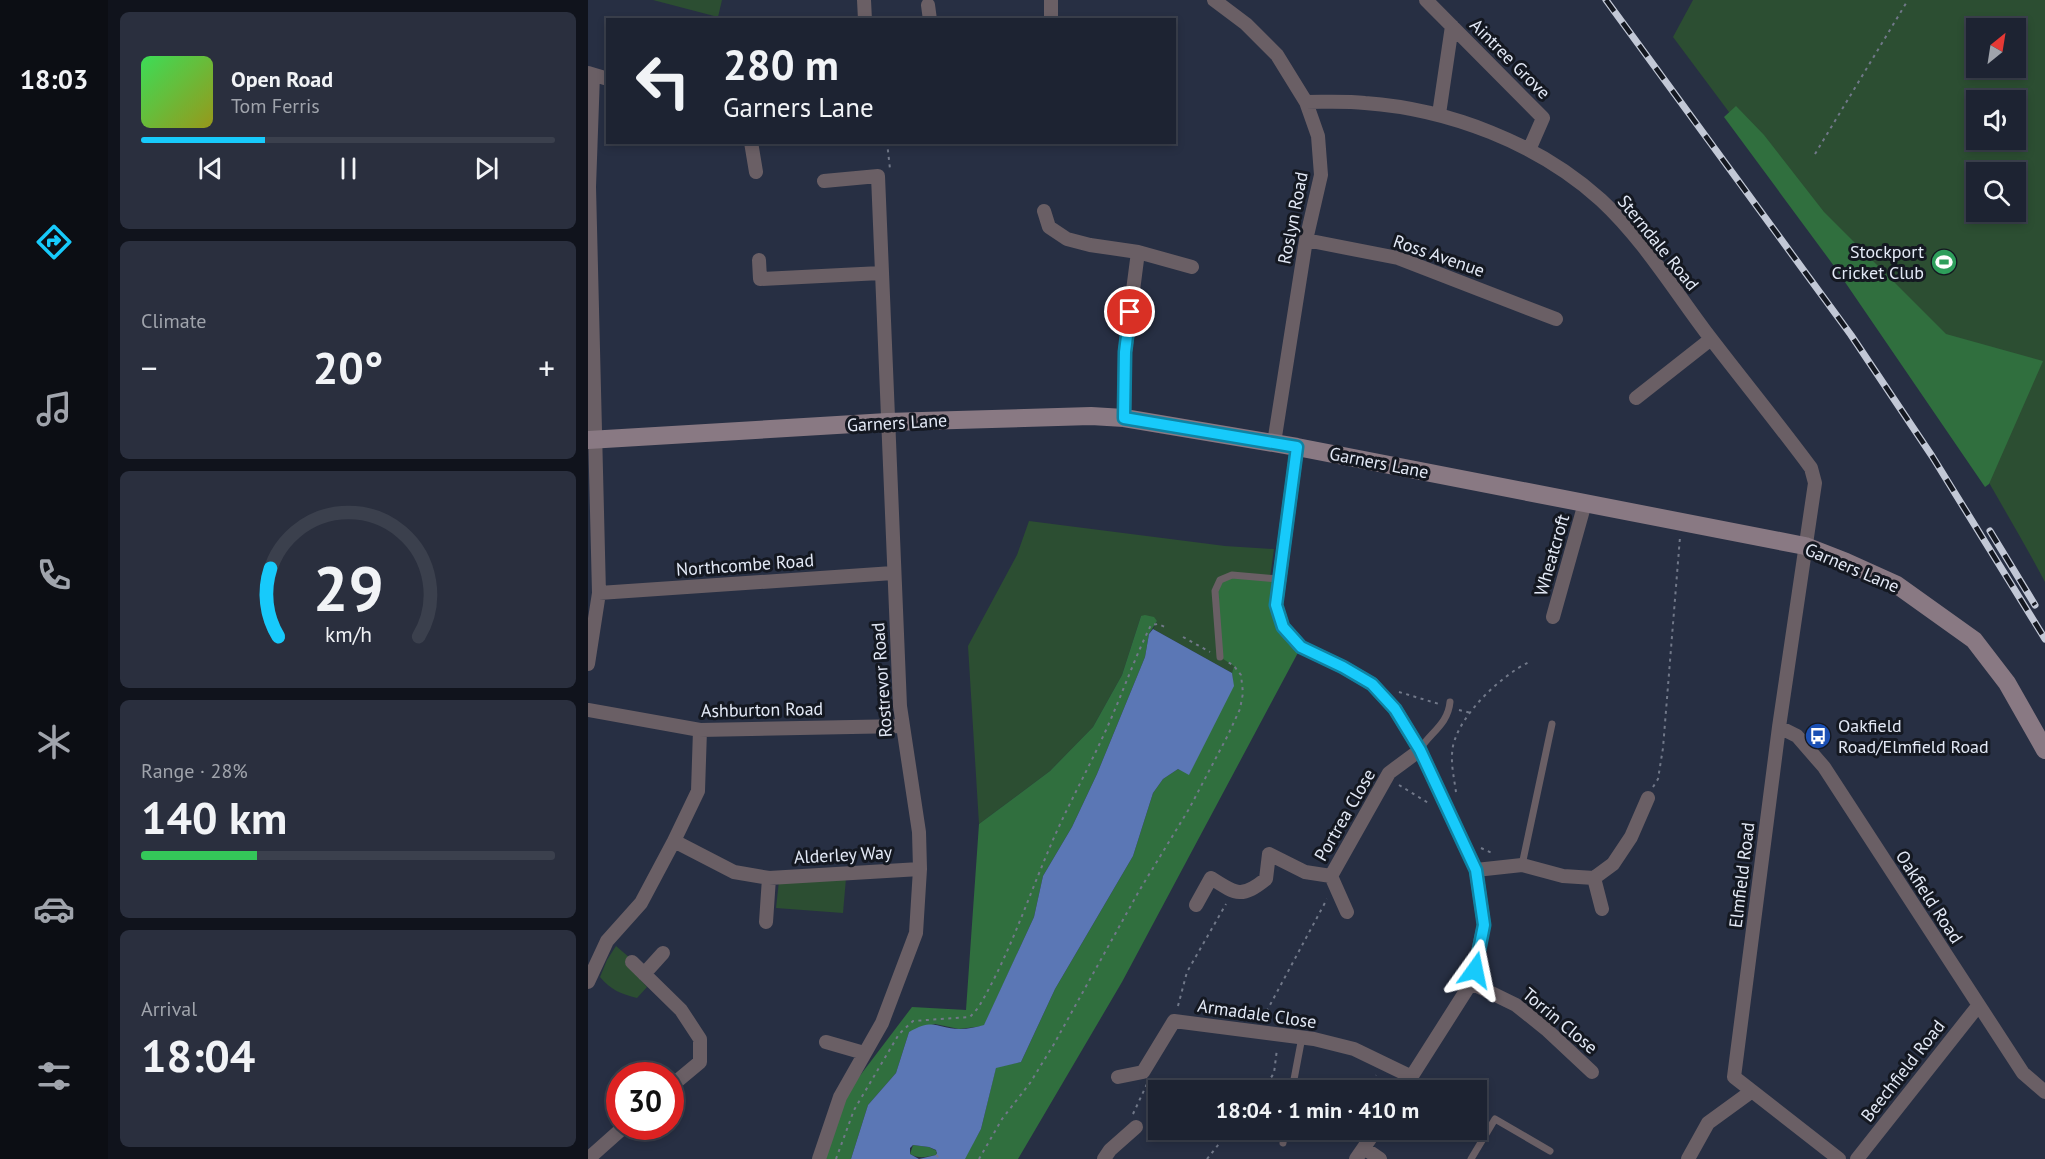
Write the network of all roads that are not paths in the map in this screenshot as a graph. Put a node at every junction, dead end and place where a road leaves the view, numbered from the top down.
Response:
1 (864, 0) edge
2 (1051, 0) edge
3 (1214, 0) edge
4 (1426, 0) edge
5 (865, 18) edge
6 (1051, 18) edge
7 (1452, 26) junction
8 (590, 74) edge
9 (606, 78) edge
10 (1306, 102) junction
11 (1439, 114) junction
12 (751, 144) edge
13 (1529, 150) junction
14 (756, 172) dead end
15 (824, 181) dead end
16 (589, 187) edge
17 (1044, 211) dead end
18 (1306, 240) junction
19 (589, 245) edge
20 (1138, 252) junction
21 (759, 260) dead end
22 (1192, 267) dead end
23 (881, 273) junction
24 (590, 281) edge
25 (1556, 319) dead end
26 (1711, 339) junction
27 (1636, 398) dead end
28 (1124, 418) junction
29 (887, 422) junction
30 (592, 440) edge
31 (1274, 443) junction
32 (1297, 447) junction
33 (1585, 503) junction
34 (1805, 546) junction
35 (893, 573) junction
36 (1279, 579) junction
37 (599, 593) junction
38 (1553, 617) dead end
39 (1220, 657) road end
40 (588, 664) edge
41 (1450, 705) road end
42 (588, 710) edge
43 (1552, 724) dead end
44 (903, 726) junction
45 (1779, 727) junction
46 (700, 730) junction
47 (1420, 750) junction
48 (2045, 750) edge
49 (1648, 798) road end
50 (674, 841) junction
51 (1521, 865) junction
52 (920, 869) junction
53 (1476, 870) junction
54 (769, 878) junction
55 (1594, 878) junction
56 (1333, 881) junction
57 (1196, 905) dead end
58 (1602, 909) dead end
59 (1347, 912) dead end
60 (766, 922) dead end
61 (663, 952) dead end
62 (632, 962) dead end
63 (644, 974) junction
64 (588, 981) edge
65 (1471, 983) junction
66 (1978, 1006) junction
67 (1302, 1037) junction
68 (826, 1042) dead end
69 (864, 1053) junction
70 (1592, 1072) dead end
71 (684, 1076) edge
72 (1118, 1077) dead end
73 (1412, 1077) junction
74 (1294, 1080) edge
75 (1410, 1080) edge
76 (1752, 1091) junction
77 (2045, 1092) edge
78 (1136, 1127) dead end
79 (609, 1140) edge
80 (1283, 1140) edge
81 (1369, 1140) edge
82 (1283, 1143) dead end
83 (1550, 1151) dead end
84 (1360, 1153) edge
85 (588, 1159) edge
86 (819, 1159) edge
87 (1104, 1159) edge
88 (1380, 1159) edge
89 (1471, 1159) edge
90 (1688, 1159) edge
91 (1839, 1159) edge
92 (1857, 1159) edge

1 - 5 street
2 - 6 street
3 - 10 street, Roslyn Road
4 - 7 street, Aintree Grove
7 - 11 street, Aintree Grove
7 - 13 street, Aintree Grove
8 - 9 street
8 - 16 street
10 - 11 street, Sterndale Road
10 - 18 street, Roslyn Road
11 - 13 street, Sterndale Road
12 - 14 street
13 - 26 street, Sterndale Road
15 - 23 street, Rostrevor Road
16 - 19 street
17 - 20 street
18 - 25 street, Ross Avenue
18 - 31 street, Roslyn Road
19 - 24 street
20 - 22 street
20 - 28 street
21 - 23 street
23 - 29 street, Rostrevor Road
24 - 30 street
26 - 27 street
26 - 34 street, Sterndale Road
28 - 29 street, Garners Lane
28 - 31 street, Garners Lane
29 - 30 street, Garners Lane
29 - 35 street, Rostrevor Road
30 - 37 street
31 - 32 street, Garners Lane
32 - 33 street, Garners Lane
32 - 36 street
33 - 34 street, Garners Lane
33 - 38 street, Wheatcroft
34 - 45 street, Elmfield Road
34 - 48 street, Garners Lane
35 - 37 street, Northcombe Road
35 - 44 street, Rostrevor Road
36 - 39 lane
36 - 47 street
37 - 40 street
41 - 47 lane
42 - 46 street, Ashburton Road
43 - 51 lane
44 - 46 street, Ashburton Road
44 - 52 street, Rostrevor Road
45 - 66 street, Oakfield Road
45 - 76 street, Elmfield Road
46 - 50 street
47 - 53 street
47 - 56 street, Portrea Close
49 - 55 street
50 - 54 street, Alderley Way
50 - 64 street
51 - 53 street
51 - 55 street
52 - 54 street, Alderley Way
52 - 69 street, Rostrevor Road
53 - 65 street
54 - 60 street
55 - 58 street
56 - 57 street, Portrea Close
56 - 59 street, Portrea Close
61 - 63 street
62 - 63 street
63 - 71 street
65 - 70 street, Torrin Close
65 - 73 street
66 - 77 street, Oakfield Road
66 - 92 street, Beechfield Road
67 - 72 street, Armadale Close
67 - 73 street, Armadale Close
67 - 74 lane
68 - 69 street
69 - 86 street, Rostrevor Road
73 - 75 street
76 - 90 street
76 - 91 street, Elmfield Road
78 - 87 street
79 - 85 street
80 - 82 lane
81 - 84 street
83 - 89 lane
84 - 88 street

